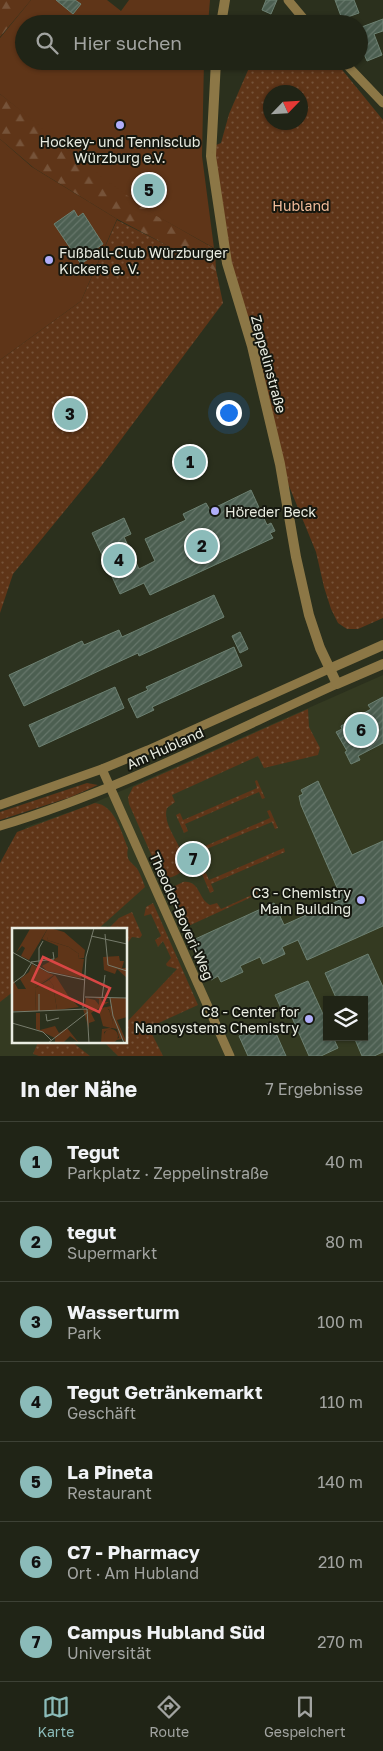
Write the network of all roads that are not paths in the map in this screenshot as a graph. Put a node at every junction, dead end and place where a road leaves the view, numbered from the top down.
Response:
1 (225, 0) edge
2 (288, 0) edge
3 (222, 15) edge
4 (300, 15) edge
5 (216, 70) edge
6 (352, 70) edge
7 (383, 103) edge
8 (383, 645) edge
9 (383, 664) edge
10 (329, 669) junction
11 (337, 684) junction
12 (102, 769) junction
13 (110, 787) junction
14 (0, 805) edge
15 (0, 826) edge
16 (230, 1056) edge

1 - 3 street
2 - 4 street
5 - 10 street, Zeppelinstraße
6 - 7 street
8 - 10 street, Am Hubland
9 - 11 street, Am Hubland
10 - 11 street
10 - 12 street, Am Hubland
11 - 13 street, Am Hubland
12 - 13 street, Theodor-Boveri-Weg
12 - 14 street, Am Hubland
13 - 15 street, Am Hubland
13 - 16 street, Theodor-Boveri-Weg

